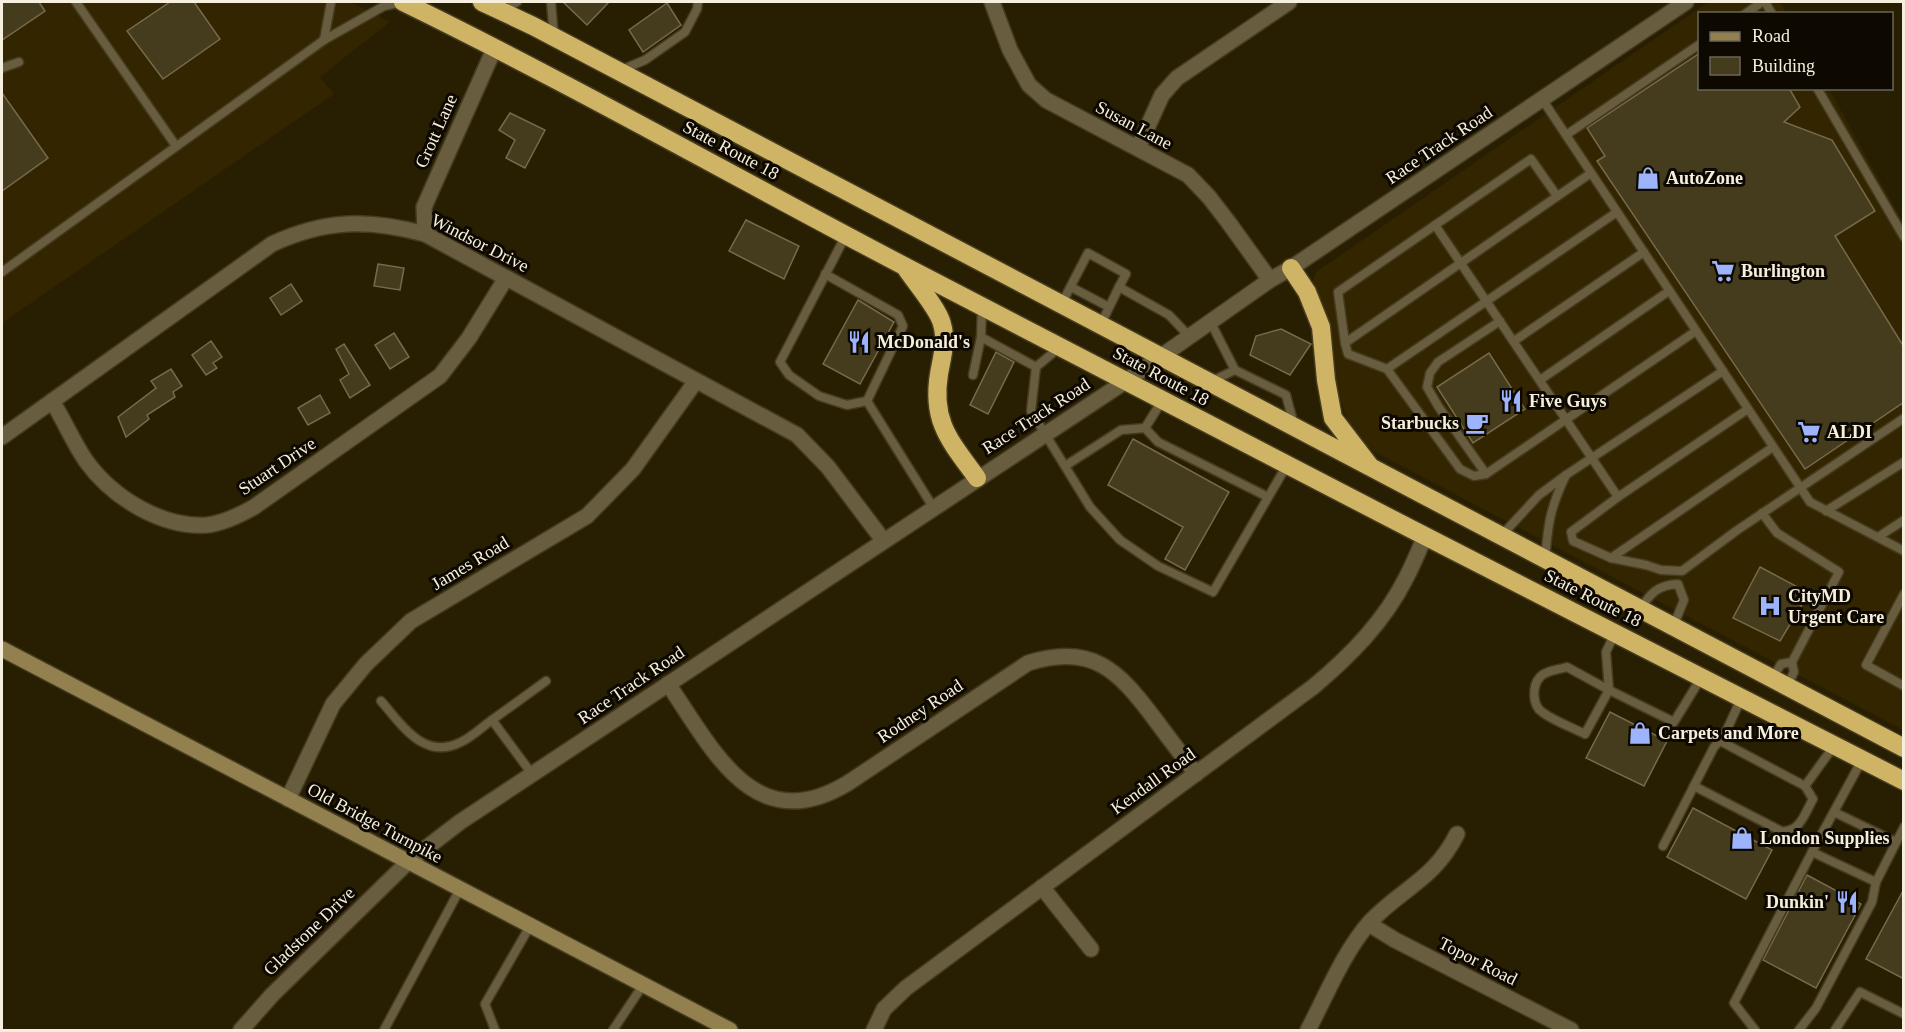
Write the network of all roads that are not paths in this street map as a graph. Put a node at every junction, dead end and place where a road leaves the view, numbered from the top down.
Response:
1 (76, 2) edge
2 (331, 2) edge
3 (403, 2) edge
4 (482, 2) edge
5 (550, 2) edge
6 (698, 2) edge
7 (992, 2) edge
8 (1289, 2) edge
9 (1686, 2) edge
10 (1764, 2) edge
11 (510, 6) edge
12 (1747, 12) edge
13 (554, 38) junction
14 (324, 40) junction
15 (1698, 45) edge
16 (495, 46) junction
17 (19, 62) dead end
18 (2, 68) edge
19 (618, 71) junction
20 (1818, 90) edge
21 (1542, 99) junction
22 (1566, 135) junction
23 (176, 146) junction
24 (1138, 148) junction
25 (1591, 173) junction
26 (1557, 196) junction
27 (1617, 212) junction
28 (1435, 225) junction
29 (425, 234) junction
30 (846, 235) junction
31 (1904, 237) edge
32 (1644, 252) junction
33 (1461, 262) junction
34 (905, 266) junction
35 (1291, 268) junction
36 (2, 272) edge
37 (825, 274) junction
38 (506, 278) junction
39 (1269, 280) junction
40 (1071, 287) junction
41 (1119, 287) junction
42 (1669, 291) junction
43 (1487, 301) junction
44 (982, 306) junction
45 (1061, 306) junction
46 (1109, 306) junction
47 (1210, 321) junction
48 (1500, 321) junction
49 (1100, 326) junction
50 (1696, 331) junction
51 (1189, 336) junction
52 (981, 337) junction
53 (1514, 341) junction
54 (1345, 343) junction
55 (1060, 346) junction
56 (1159, 357) junction
57 (1036, 367) junction
58 (1387, 369) junction
59 (1235, 370) junction
60 (1723, 371) junction
61 (973, 375) dead end
62 (1540, 380) junction
63 (696, 381) junction
64 (1126, 381) junction
65 (1208, 383) junction
66 (52, 401) junction
67 (867, 401) junction
68 (1162, 401) junction
69 (1748, 409) junction
70 (1904, 418) edge
71 (1566, 420) junction
72 (1145, 428) junction
73 (1295, 429) junction
74 (1044, 434) junction
75 (2, 437) edge
76 (1773, 447) junction
77 (1590, 457) junction
78 (1904, 462) edge
79 (1287, 465) junction
80 (1065, 466) junction
81 (1372, 469) junction
82 (1486, 474) junction
83 (1566, 474) junction
84 (977, 478) junction
85 (1799, 487) junction
86 (1268, 497) junction
87 (1618, 497) junction
88 (933, 507) junction
89 (1826, 511) junction
90 (1762, 513) junction
91 (1904, 520) edge
92 (1425, 536) junction
93 (1501, 537) junction
94 (1878, 537) junction
95 (883, 540) junction
96 (1904, 551) edge
97 (1611, 558) junction
98 (1545, 561) junction
99 (1682, 571) junction
100 (1678, 584) junction
101 (1904, 594) edge
102 (1640, 610) junction
103 (1673, 627) junction
104 (1615, 633) junction
105 (2, 649) edge
106 (1792, 662) junction
107 (1701, 677) junction
108 (546, 681) dead end
109 (1779, 683) junction
110 (668, 684) junction
111 (1904, 687) edge
112 (1609, 690) junction
113 (1741, 698) junction
114 (381, 701) dead end
115 (492, 720) junction
116 (1720, 741) junction
117 (1834, 746) junction
118 (1904, 748) edge
119 (1862, 760) junction
120 (532, 774) junction
121 (1196, 774) junction
122 (1904, 781) edge
123 (1694, 786) junction
124 (1805, 786) junction
125 (288, 799) junction
126 (1834, 812) junction
127 (1904, 827) edge
128 (1456, 834) dead end
129 (1896, 842) junction
130 (1663, 846) dead end
131 (1812, 852) junction
132 (408, 862) junction
133 (1876, 882) junction
134 (1042, 887) junction
135 (460, 889) junction
136 (1369, 924) junction
137 (530, 926) junction
138 (1091, 949) dead end
139 (643, 985) junction
140 (1904, 1014) edge
141 (241, 1030) edge
142 (384, 1030) edge
143 (495, 1030) edge
144 (613, 1030) edge
145 (730, 1030) edge
146 (874, 1030) edge
147 (1308, 1030) edge
148 (1571, 1030) edge
149 (1755, 1030) edge
150 (1799, 1030) edge
151 (1835, 1030) edge

1 - 23 lane
2 - 14 lane
3 - 14 lane
3 - 16 highway, State Route 18
4 - 11 highway, State Route 18
5 - 13 lane
6 - 19 lane
7 - 24 street, Susan Lane
8 - 24 street
9 - 21 street, Race Track Road
10 - 12 lane
11 - 13 highway, State Route 18
13 - 19 highway, State Route 18
14 - 23 lane
15 - 22 lane
16 - 29 street, Grott Lane
16 - 30 highway, State Route 18
17 - 18 lane
19 - 45 highway, State Route 18
20 - 31 lane
21 - 22 lane
21 - 35 street, Race Track Road
22 - 25 lane
23 - 36 lane
24 - 39 street, Susan Lane
25 - 26 lane
25 - 27 lane
26 - 28 lane
26 - 33 lane
27 - 32 lane
27 - 43 lane
28 - 33 lane
28 - 54 lane
29 - 38 street, Windsor Drive
29 - 66 street, Windsor Drive
30 - 34 highway, State Route 18
30 - 37 lane
32 - 42 lane
32 - 53 lane
33 - 43 lane
33 - 54 lane
34 - 44 highway, State Route 18
34 - 84 highway
35 - 39 street, Race Track Road
35 - 81 highway
37 - 67 lane
37 - 67 lane
38 - 63 street, Windsor Drive
38 - 66 street, Stuart Drive
39 - 47 street, Race Track Road
40 - 41 lane
40 - 45 lane
40 - 46 lane
41 - 46 lane
41 - 51 lane
42 - 50 lane
42 - 62 lane
43 - 48 lane
43 - 58 lane
44 - 52 lane
44 - 55 highway, State Route 18
45 - 49 highway, State Route 18
46 - 49 lane
47 - 51 street, Race Track Road
47 - 59 lane
48 - 53 lane
48 - 82 lane
49 - 56 highway, State Route 18
50 - 60 lane
50 - 71 lane
51 - 56 street, Race Track Road
52 - 57 lane
52 - 61 lane
53 - 62 lane
54 - 58 lane
55 - 57 lane
55 - 64 highway, State Route 18
56 - 64 street, Race Track Road
56 - 65 highway, State Route 18
57 - 74 lane
58 - 82 lane
59 - 65 lane
59 - 73 lane
60 - 69 lane
60 - 77 lane
62 - 71 lane
63 - 95 street, Windsor Drive
63 - 125 street, James Road
64 - 68 highway, State Route 18
64 - 74 street, Race Track Road
65 - 73 highway, State Route 18
66 - 75 street, Windsor Drive
67 - 88 lane
68 - 72 lane
68 - 79 highway, State Route 18
69 - 76 lane
69 - 87 lane
70 - 85 lane
71 - 77 lane
71 - 82 lane
72 - 80 lane
72 - 86 lane
73 - 81 highway, State Route 18
74 - 80 lane
74 - 84 street, Race Track Road
76 - 85 lane
76 - 97 lane
77 - 83 lane
77 - 87 lane
78 - 89 lane
79 - 86 lane
79 - 92 highway, State Route 18
80 - 86 lane
81 - 93 highway, State Route 18
83 - 93 lane
83 - 98 lane
84 - 88 street, Race Track Road
85 - 89 lane
85 - 90 lane
87 - 97 lane
88 - 95 street, Race Track Road
89 - 94 lane
90 - 99 lane
90 - 106 lane
91 - 94 lane
92 - 104 highway, State Route 18
92 - 121 street, Kendall Road
93 - 98 highway, State Route 18
94 - 96 lane
95 - 110 street, Race Track Road
97 - 99 lane
98 - 102 highway, State Route 18
99 - 100 lane
100 - 102 lane
100 - 103 lane
101 - 111 lane
102 - 103 highway, State Route 18
103 - 109 highway, State Route 18
104 - 107 highway, State Route 18
104 - 112 lane
105 - 125 street, Old Bridge Turnpike
106 - 109 lane
106 - 109 lane
107 - 112 lane
107 - 113 highway, State Route 18
108 - 115 lane
109 - 118 highway, State Route 18
110 - 120 street, Race Track Road
110 - 121 street, Rodney Road
112 - 112 lane
113 - 116 lane
113 - 117 highway, State Route 18
114 - 115 lane
115 - 120 lane
116 - 123 lane
116 - 124 lane
117 - 119 highway, State Route 18
117 - 124 lane
119 - 122 highway, State Route 18
119 - 126 lane
120 - 132 street, Race Track Road
121 - 134 street, Kendall Road
123 - 124 lane
123 - 130 lane
125 - 132 street, Old Bridge Turnpike
126 - 129 lane
126 - 131 lane
127 - 129 lane
128 - 136 street
129 - 133 lane
131 - 133 lane
131 - 149 lane
132 - 135 street, Old Bridge Turnpike
132 - 141 street, Gladstone Drive
133 - 150 lane
134 - 138 street
134 - 146 street, Kendall Road
135 - 137 street, Old Bridge Turnpike
135 - 142 lane
136 - 147 street
136 - 148 street, Topor Road
137 - 139 street, Old Bridge Turnpike
137 - 143 lane
139 - 144 lane
139 - 145 street, Old Bridge Turnpike
140 - 151 lane

